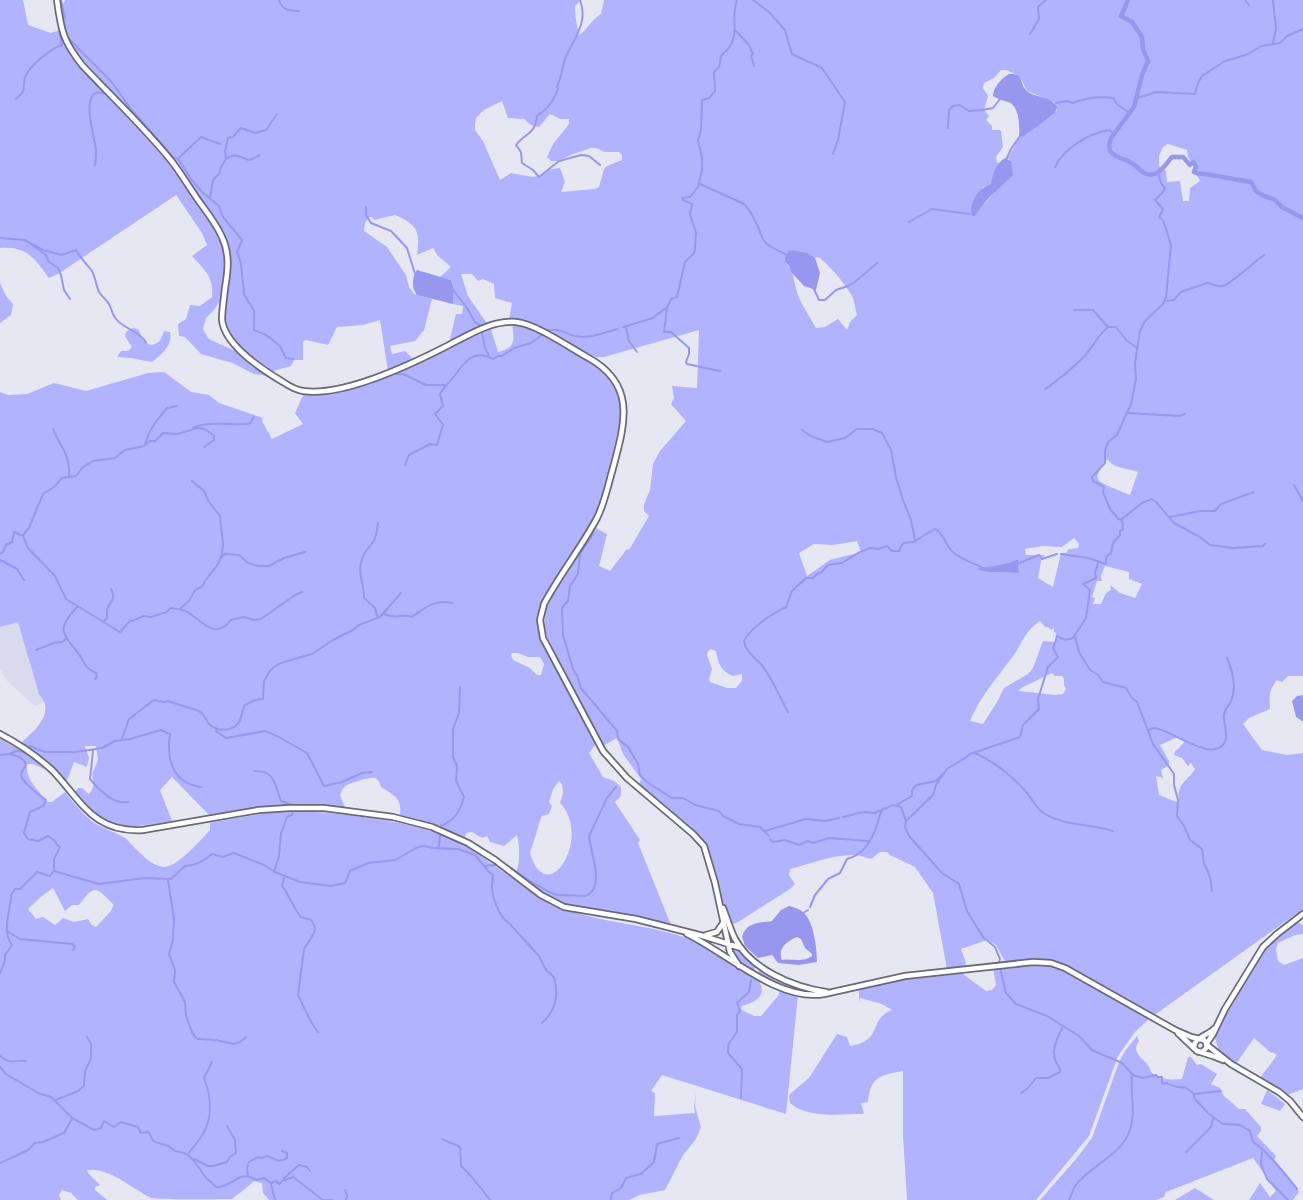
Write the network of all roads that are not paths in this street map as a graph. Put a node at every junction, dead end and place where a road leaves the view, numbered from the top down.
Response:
1 (57, 0) edge
2 (0, 734) edge
3 (719, 898) junction
4 (1303, 914) edge
5 (724, 922) junction
6 (677, 929) junction
7 (703, 936) junction
8 (729, 943) junction
9 (740, 947) junction
10 (730, 952) junction
11 (756, 962) junction
12 (737, 964) junction
13 (746, 971) junction
14 (810, 992) junction
15 (1217, 1026) junction
16 (1175, 1030) junction
17 (1213, 1034) junction
18 (1200, 1038) junction
19 (1207, 1044) junction
20 (1196, 1050) junction
21 (1218, 1053) junction
22 (1231, 1063) junction
23 (1303, 1117) edge

1 - 3 main road
2 - 6 main road
3 - 5 main road
3 - 9 main road
4 - 15 main road
5 - 7 main road
5 - 8 main road
6 - 7 main road
6 - 12 main road
7 - 8 main road
8 - 9 main road
8 - 10 main road
9 - 10 main road
9 - 11 main road
10 - 12 main road
11 - 13 main road
11 - 14 main road
12 - 13 main road
13 - 14 main road
14 - 16 main road
15 - 17 main road
15 - 18 main road
16 - 18 main road
16 - 20 main road
17 - 19 main road
17 - 21 main road
18 - 19 main road
18 - 20 main road
19 - 20 main road
19 - 21 main road
20 - 22 main road
21 - 22 main road
22 - 23 main road

